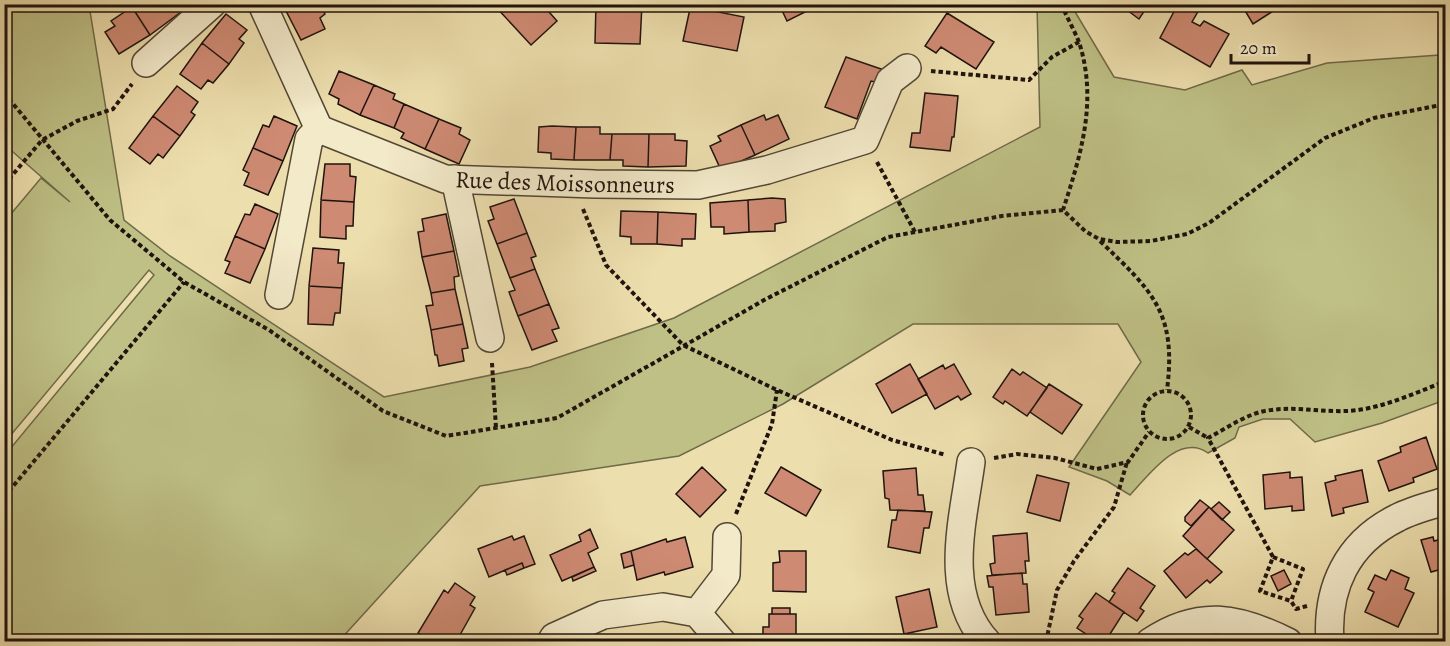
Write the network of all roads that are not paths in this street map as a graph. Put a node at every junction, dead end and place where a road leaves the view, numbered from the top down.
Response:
1 (212, 4) edge
2 (262, 4) edge
3 (146, 63) road end
4 (907, 68) road end
5 (319, 129) junction
6 (455, 179) junction
7 (279, 295) dead end
8 (490, 338) road end
9 (971, 462) road end
10 (1446, 501) edge
11 (726, 537) road end
12 (697, 613) junction
13 (551, 642) edge
14 (722, 642) edge
15 (987, 642) edge
16 (1150, 642) edge
17 (1288, 642) edge
18 (1330, 642) edge

1 - 3 street
2 - 5 street
4 - 6 street, Rue des Moissonneurs
5 - 6 street, Rue des Moissonneurs
5 - 7 street
6 - 8 street
9 - 15 street
10 - 18 street
11 - 12 street
12 - 13 street
12 - 14 street
16 - 17 street

